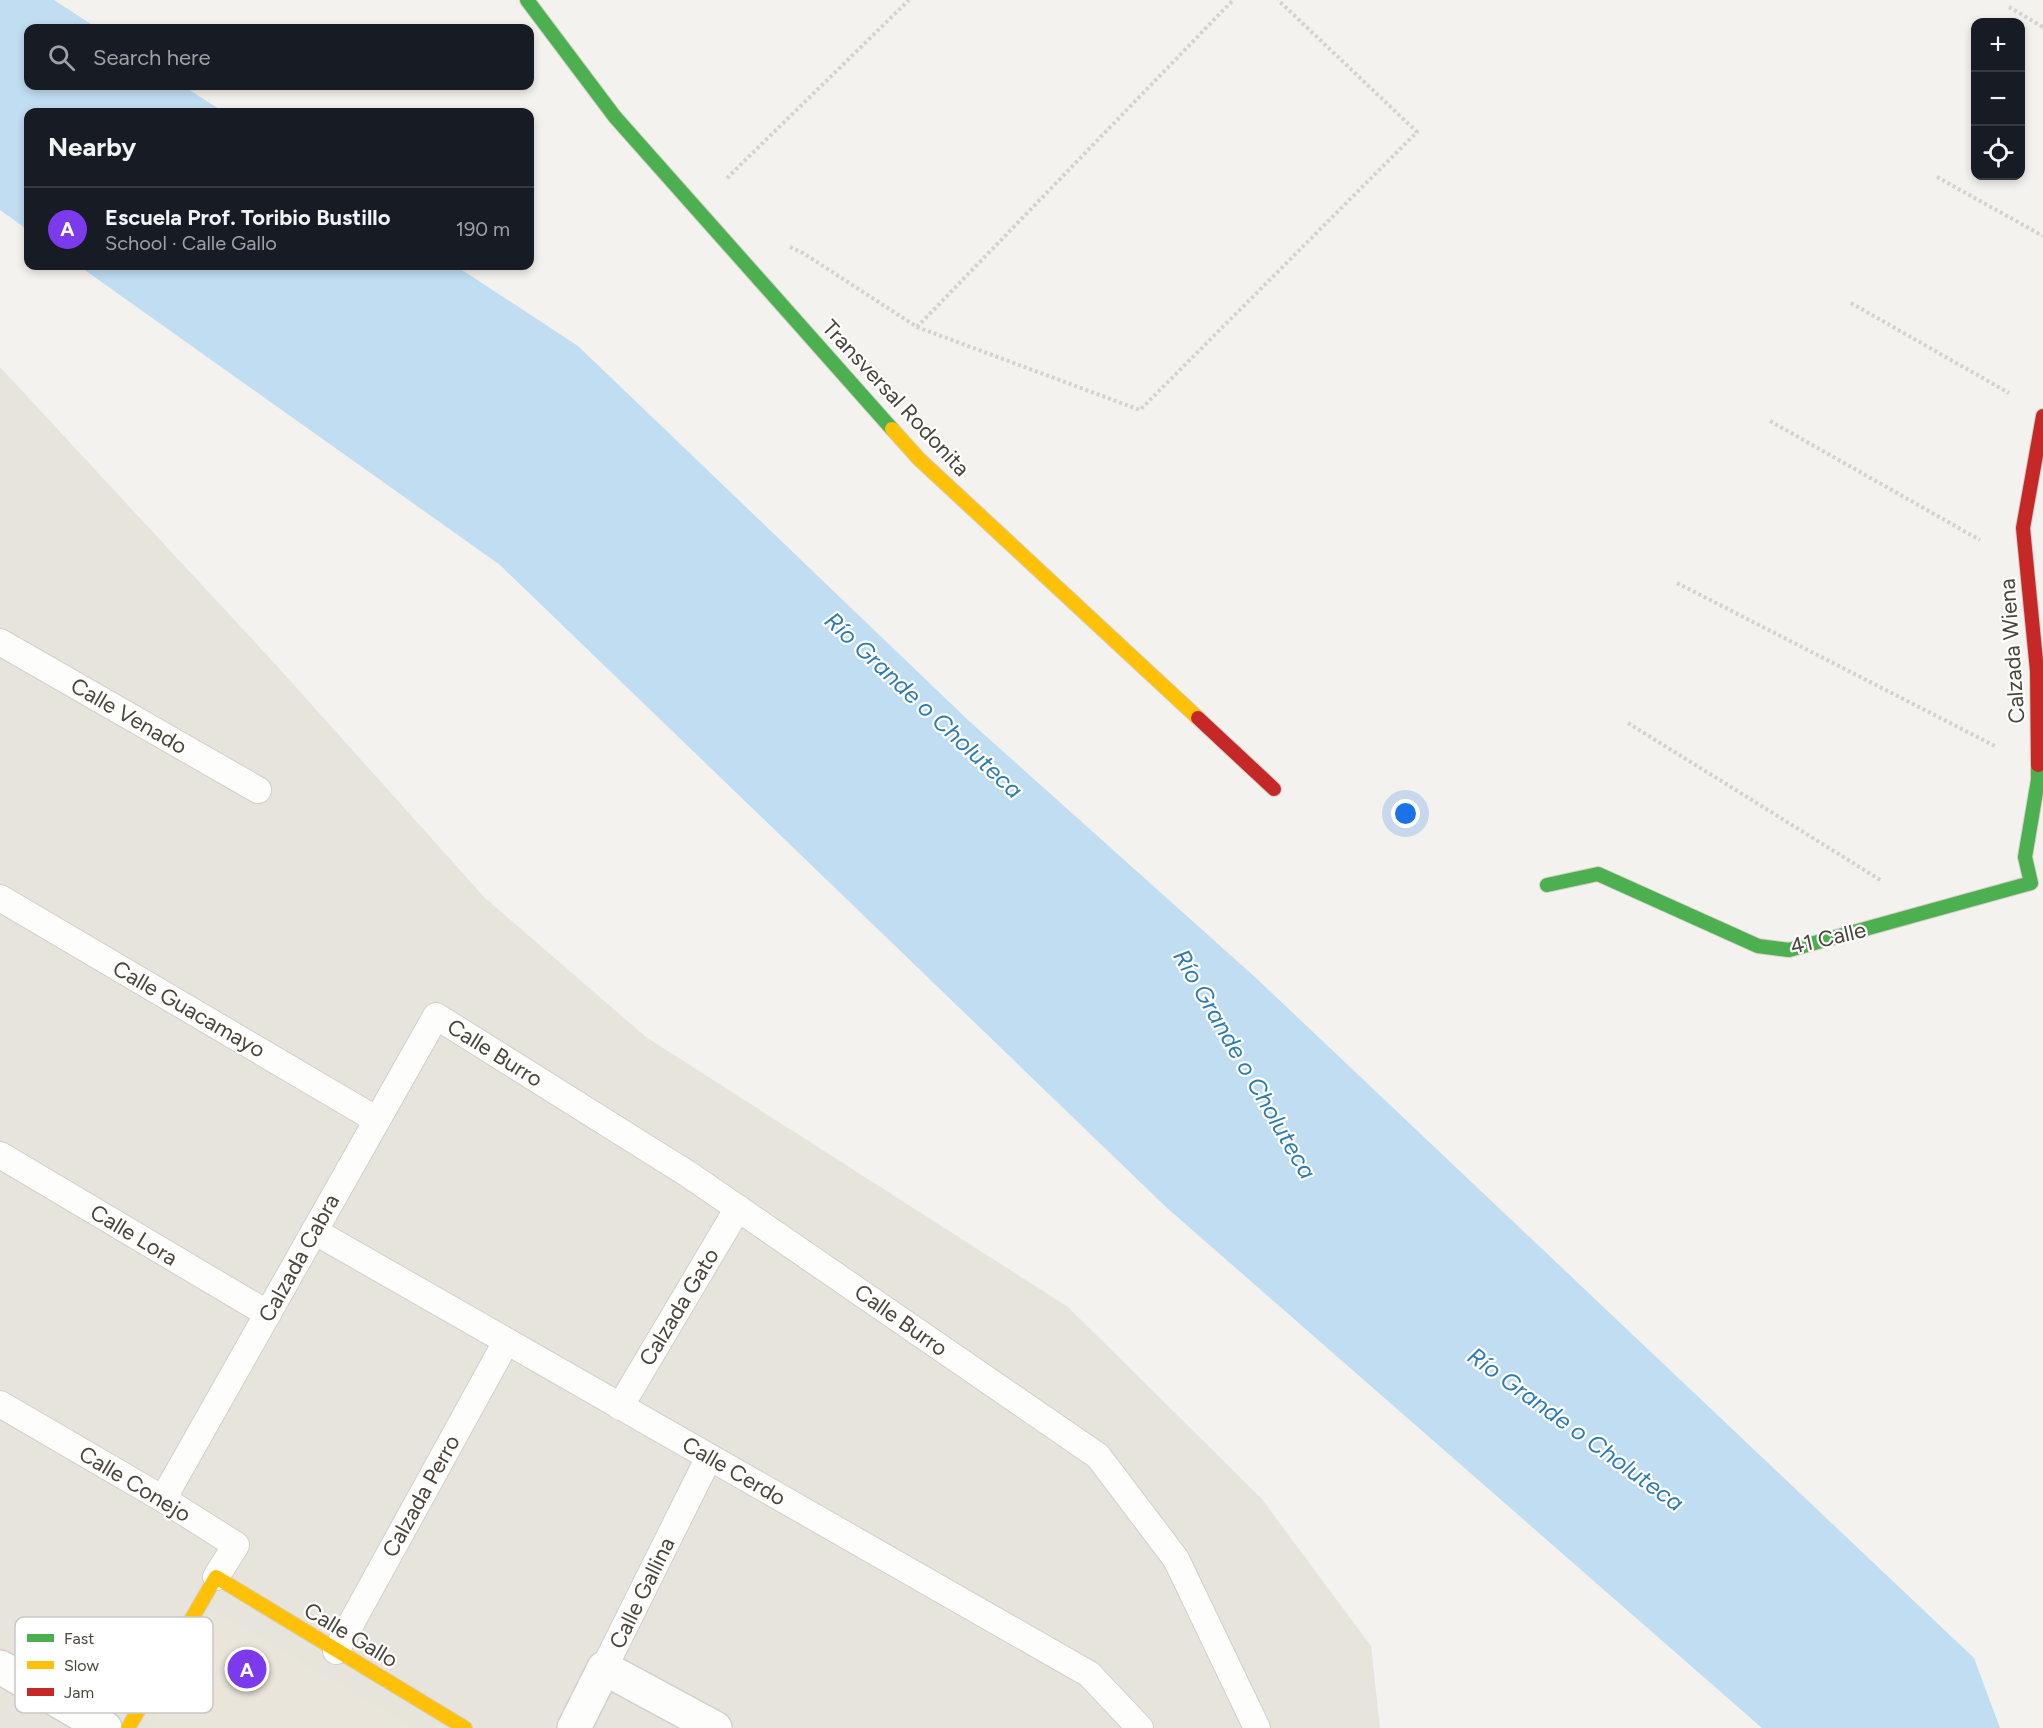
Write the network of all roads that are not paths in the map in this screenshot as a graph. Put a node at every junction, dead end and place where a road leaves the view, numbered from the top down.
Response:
1 (527, 0) edge
2 (2043, 416) edge
3 (0, 642) edge
4 (1274, 789) dead end
5 (258, 790) dead end
6 (1547, 885) dead end
7 (2037, 889) edge
8 (0, 898) edge
9 (436, 1016) joint
10 (377, 1120) junction
11 (0, 1155) edge
12 (738, 1208) junction
13 (314, 1231) junction
14 (268, 1314) junction
15 (506, 1342) junction
16 (0, 1404) edge
17 (620, 1407) junction
18 (709, 1457) junction
19 (163, 1499) junction
20 (216, 1577) junction
21 (193, 1617) edge
22 (336, 1651) junction
23 (0, 1667) edge
24 (604, 1668) junction
25 (15, 1676) edge
26 (79, 1713) edge
27 (137, 1713) edge
28 (105, 1728) edge
29 (128, 1728) edge
30 (465, 1728) edge
31 (574, 1728) edge
32 (715, 1728) edge
33 (1140, 1728) edge
34 (1257, 1728) edge

1 - 4 street, Transversal Rodonita
2 - 7 street, Calzada Wiena
3 - 5 lane, Calle Venado
6 - 7 street, 41 Calle
8 - 10 lane, Calle Guacamayo
9 - 10 lane, Calzada Cabra
9 - 12 lane, Calle Burro
10 - 13 lane, Calzada Cabra
11 - 14 lane, Calle Lora
12 - 17 lane, Calzada Gato
12 - 34 lane, Calle Burro
13 - 14 lane, Calzada Cabra
13 - 15 lane, Calle Cerdo
14 - 19 lane, Calzada Cabra
15 - 17 lane, Calle Cerdo
15 - 22 lane, Calzada Perro
16 - 19 lane, Calle Conejo
17 - 18 lane, Calle Cerdo
18 - 24 lane, Calle Gallina
18 - 33 lane, Calle Cerdo
19 - 20 lane, Calle Conejo
20 - 21 street
20 - 22 street, Calle Gallo
22 - 30 street, Calle Gallo
23 - 25 street
24 - 31 street, Calle Gallina
24 - 32 street
26 - 28 street
27 - 29 street

